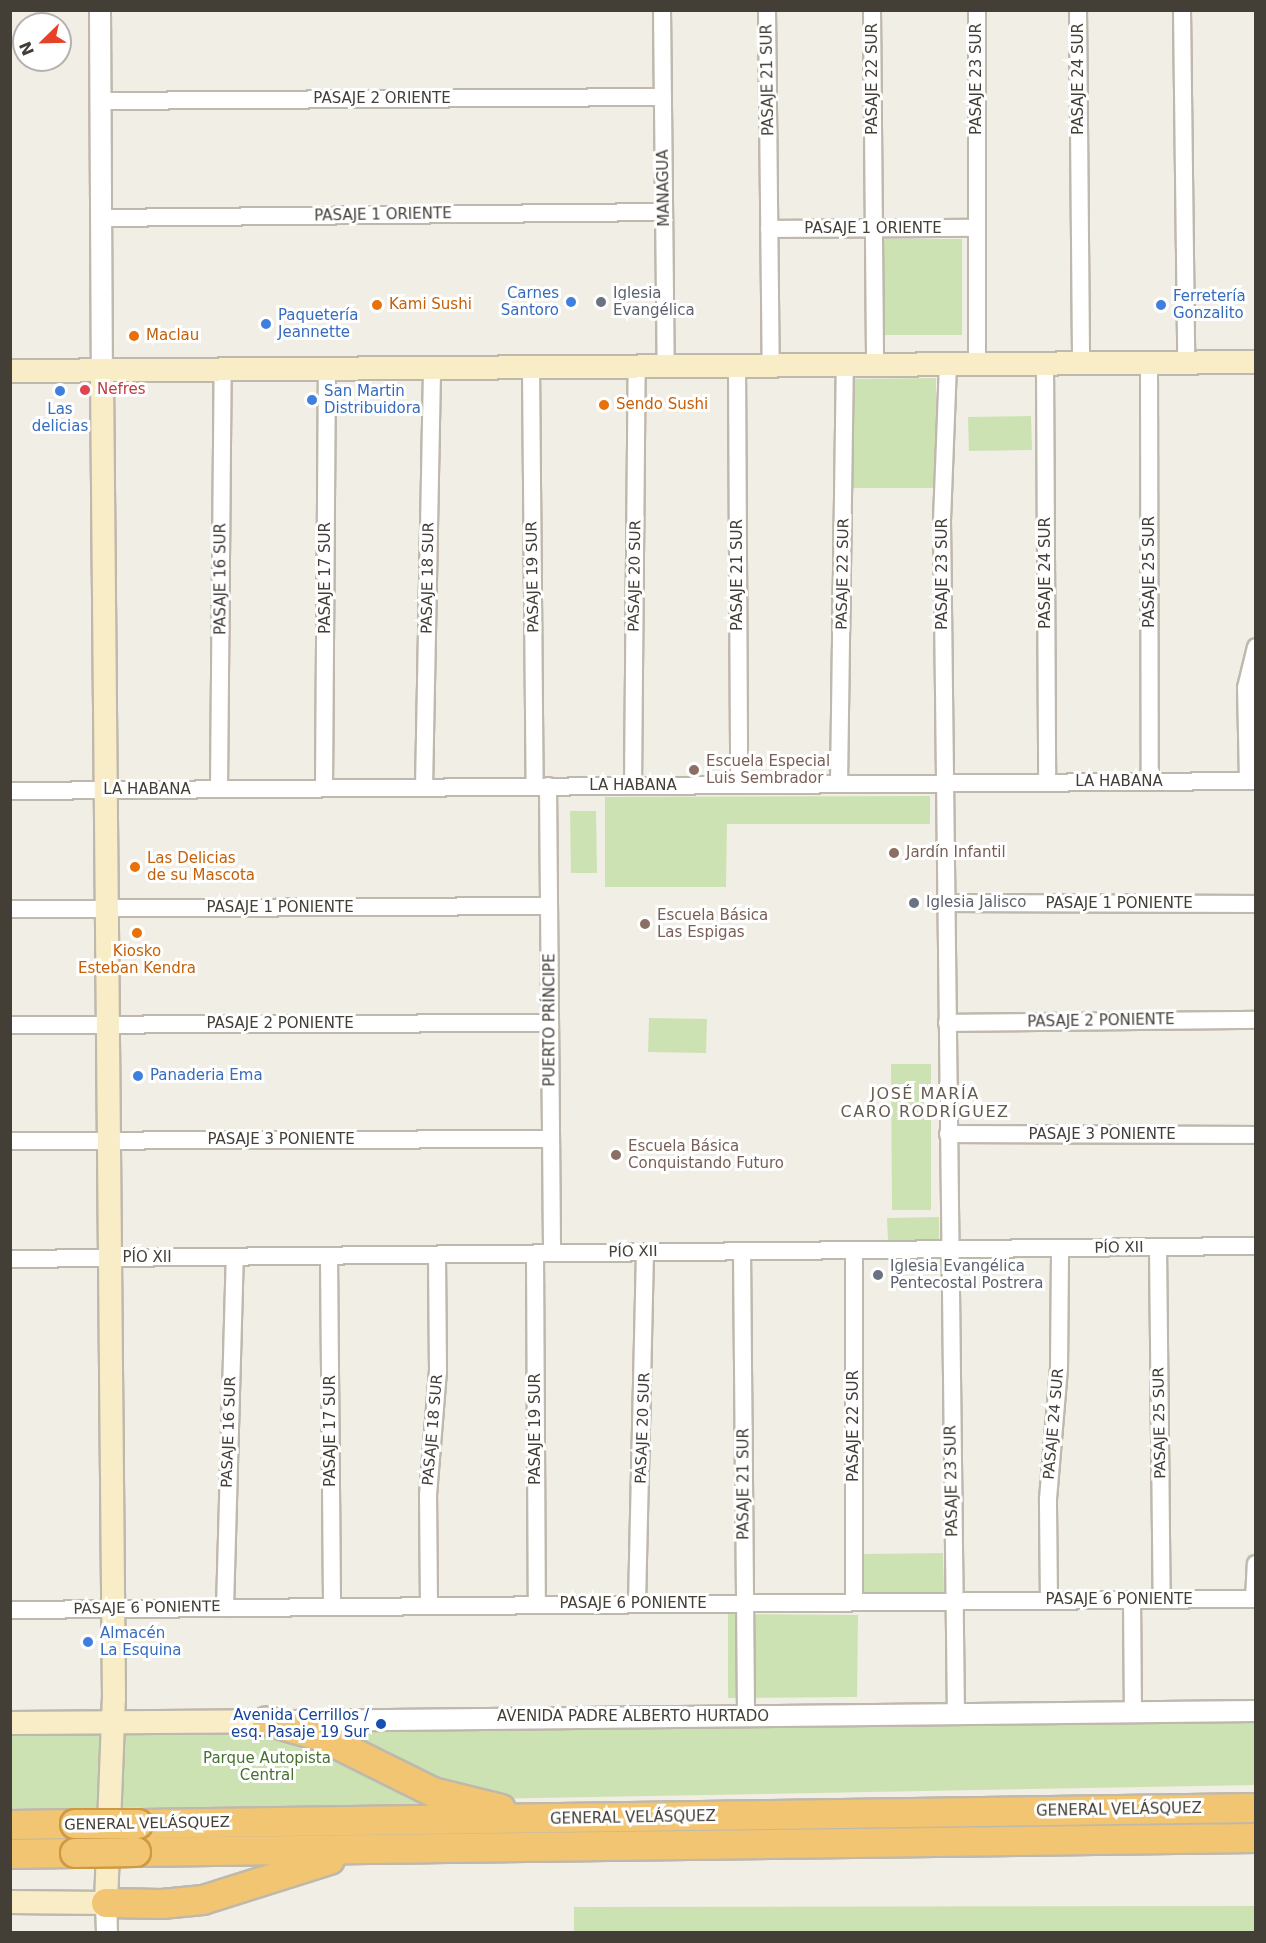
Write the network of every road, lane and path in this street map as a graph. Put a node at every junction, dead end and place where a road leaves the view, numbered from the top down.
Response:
1 (100, 10) edge
2 (662, 10) edge
3 (767, 10) edge
4 (872, 10) edge
5 (977, 10) edge
6 (1078, 10) edge
7 (1182, 10) edge
8 (663, 97) junction
9 (100, 101) junction
10 (664, 212) junction
11 (101, 218) junction
12 (874, 228) junction
13 (977, 228) junction
14 (770, 229) junction
15 (1186, 362) junction
16 (1256, 362) edge
17 (1045, 363) junction
18 (1081, 363) junction
19 (1149, 363) junction
20 (875, 364) junction
21 (948, 364) junction
22 (977, 364) junction
23 (737, 365) junction
24 (771, 365) junction
25 (845, 365) junction
26 (638, 366) junction
27 (666, 366) junction
28 (531, 367) junction
29 (432, 368) junction
30 (223, 369) junction
31 (327, 369) junction
32 (102, 370) junction
33 (10, 371) edge
34 (1256, 647) edge
35 (1252, 781) edge
36 (1047, 782) junction
37 (1150, 782) junction
38 (945, 783) junction
39 (839, 784) junction
40 (739, 785) junction
41 (633, 786) junction
42 (541, 787) junction
43 (324, 788) junction
44 (424, 788) junction
45 (219, 789) junction
46 (105, 790) junction
47 (10, 791) edge
48 (946, 903) junction
49 (1256, 904) edge
50 (549, 906) junction
51 (10, 909) edge
52 (107, 909) junction
53 (1256, 1020) edge
54 (550, 1023) junction
55 (947, 1023) junction
56 (10, 1025) edge
57 (108, 1025) junction
58 (948, 1134) junction
59 (1256, 1135) edge
60 (551, 1139) junction
61 (10, 1141) edge
62 (109, 1141) junction
63 (1256, 1246) edge
64 (1158, 1247) junction
65 (1060, 1248) junction
66 (949, 1249) junction
67 (854, 1250) junction
68 (742, 1251) junction
69 (645, 1252) junction
70 (543, 1253) junction
71 (437, 1255) junction
72 (329, 1256) junction
73 (235, 1257) junction
74 (110, 1258) junction
75 (10, 1259) edge
76 (1256, 1564) edge
77 (1255, 1599) edge
78 (1132, 1600) junction
79 (1162, 1600) junction
80 (954, 1601) junction
81 (1049, 1601) junction
82 (854, 1602) junction
83 (745, 1603) junction
84 (637, 1604) junction
85 (537, 1605) junction
86 (429, 1606) junction
87 (332, 1607) junction
88 (225, 1608) junction
89 (114, 1609) junction
90 (10, 1610) edge
91 (1256, 1711) edge
92 (1133, 1712) junction
93 (956, 1713) junction
94 (746, 1716) junction
95 (112, 1721) junction
96 (267, 1721) junction
97 (10, 1722) edge
98 (1256, 1808) edge
99 (556, 1819) junction
100 (10, 1825) edge
101 (1256, 1838) edge
102 (394, 1849) junction
103 (10, 1854) edge
104 (10, 1902) edge
105 (106, 1903) junction
106 (107, 1932) edge

1 - 9 street
2 - 8 street, MANAGUA
3 - 14 street, PASAJE 21 SUR
4 - 12 street, PASAJE 22 SUR
5 - 13 street, PASAJE 23 SUR
6 - 18 street, PASAJE 24 SUR
7 - 15 street
8 - 9 street, PASAJE 2 ORIENTE
8 - 10 street, MANAGUA
9 - 11 street
10 - 11 street, PASAJE 1 ORIENTE
10 - 27 street, MANAGUA
11 - 32 street
12 - 13 street, PASAJE 1 ORIENTE
12 - 14 street, PASAJE 1 ORIENTE
12 - 20 street, PASAJE 22 SUR
13 - 22 street, PASAJE 23 SUR
14 - 24 street, PASAJE 21 SUR
15 - 16 main road
15 - 19 main road
17 - 18 main road
17 - 22 main road
17 - 36 street, PASAJE 24 SUR
18 - 19 main road
19 - 37 street, PASAJE 25 SUR
20 - 21 main road
20 - 25 main road
21 - 22 main road
21 - 38 street, PASAJE 23 SUR
23 - 24 main road
23 - 27 main road
23 - 40 street, PASAJE 21 SUR
24 - 25 main road
25 - 39 street, PASAJE 22 SUR
26 - 27 main road
26 - 28 main road
26 - 41 street, PASAJE 20 SUR
28 - 29 main road
28 - 42 street, PASAJE 19 SUR
29 - 31 main road
29 - 44 street, PASAJE 18 SUR
30 - 31 main road
30 - 32 main road
30 - 45 street, PASAJE 16 SUR
31 - 43 street, PASAJE 17 SUR
32 - 33 main road
32 - 46 main road
34 - 35 street
35 - 37 street, LA HABANA
36 - 37 street, LA HABANA
36 - 38 street, LA HABANA
38 - 39 street, LA HABANA
38 - 48 street, PASAJE 23 SUR
39 - 40 street, LA HABANA
40 - 41 street, LA HABANA
41 - 42 street, LA HABANA
42 - 44 street, LA HABANA
42 - 50 street, PUERTO PRÍNCIPE
43 - 44 street, LA HABANA
43 - 45 street, LA HABANA
45 - 46 street, LA HABANA
46 - 47 street, LA HABANA
46 - 52 main road
48 - 49 street, PASAJE 1 PONIENTE
48 - 55 street, PASAJE 23 SUR
50 - 52 street, PASAJE 1 PONIENTE
50 - 54 street, PUERTO PRÍNCIPE
51 - 52 street, PASAJE 1 PONIENTE
52 - 57 main road
53 - 55 street, PASAJE 2 PONIENTE
54 - 57 street, PASAJE 2 PONIENTE
54 - 60 street, PUERTO PRÍNCIPE
55 - 58 street, PASAJE 23 SUR
56 - 57 street, PASAJE 2 PONIENTE
57 - 62 main road
58 - 59 street, PASAJE 3 PONIENTE
58 - 66 street, PASAJE 23 SUR
60 - 62 street, PASAJE 3 PONIENTE
60 - 70 street, PUERTO PRÍNCIPE
61 - 62 street, PASAJE 3 PONIENTE
62 - 74 main road
63 - 64 street, PÍO XII
64 - 65 street, PÍO XII
64 - 79 street, PASAJE 25 SUR
65 - 66 street, PÍO XII
65 - 81 street, PASAJE 24 SUR
66 - 67 street, PÍO XII
66 - 80 street, PASAJE 23 SUR
67 - 68 street, PÍO XII
67 - 82 street, PASAJE 22 SUR
68 - 69 street, PÍO XII
68 - 83 street, PASAJE 21 SUR
69 - 70 street, PÍO XII
69 - 84 street, PASAJE 20 SUR
70 - 71 street, PÍO XII
70 - 85 street, PASAJE 19 SUR
71 - 72 street, PÍO XII
71 - 86 street, PASAJE 18 SUR
72 - 73 street, PÍO XII
72 - 87 street, PASAJE 17 SUR
73 - 74 street, PÍO XII
73 - 88 street, PASAJE 16 SUR
74 - 75 street, PÍO XII
74 - 89 main road
76 - 77 street
77 - 79 street, PASAJE 6 PONIENTE
78 - 79 street, PASAJE 6 PONIENTE
78 - 81 street, PASAJE 6 PONIENTE
78 - 92 street
80 - 81 street, PASAJE 6 PONIENTE
80 - 82 street, PASAJE 6 PONIENTE
80 - 93 street, PASAJE 23 SUR
82 - 83 street, PASAJE 6 PONIENTE
83 - 84 street, PASAJE 6 PONIENTE
83 - 94 street, PASAJE 21 SUR
84 - 85 street, PASAJE 6 PONIENTE
85 - 86 street, PASAJE 6 PONIENTE
86 - 87 street, PASAJE 6 PONIENTE
87 - 88 street, PASAJE 6 PONIENTE
88 - 89 street, PASAJE 6 PONIENTE
89 - 90 street, PASAJE 6 PONIENTE
89 - 95 main road
91 - 92 street, AVENIDA PADRE ALBERTO HURTADO
92 - 93 street, AVENIDA PADRE ALBERTO HURTADO
93 - 94 street, AVENIDA PADRE ALBERTO HURTADO
94 - 96 street, AVENIDA PADRE ALBERTO HURTADO
95 - 96 main road, AVENIDA PADRE ALBERTO HURTADO
95 - 97 main road, AVENIDA PADRE ALBERTO HURTADO
95 - 105 main road
96 - 99 highway
98 - 99 highway, GENERAL VELÁSQUEZ
99 - 100 highway, GENERAL VELÁSQUEZ, bridge
101 - 102 highway, GENERAL VELÁSQUEZ
102 - 103 highway, GENERAL VELÁSQUEZ, bridge
102 - 105 highway
104 - 105 main road
105 - 106 street

